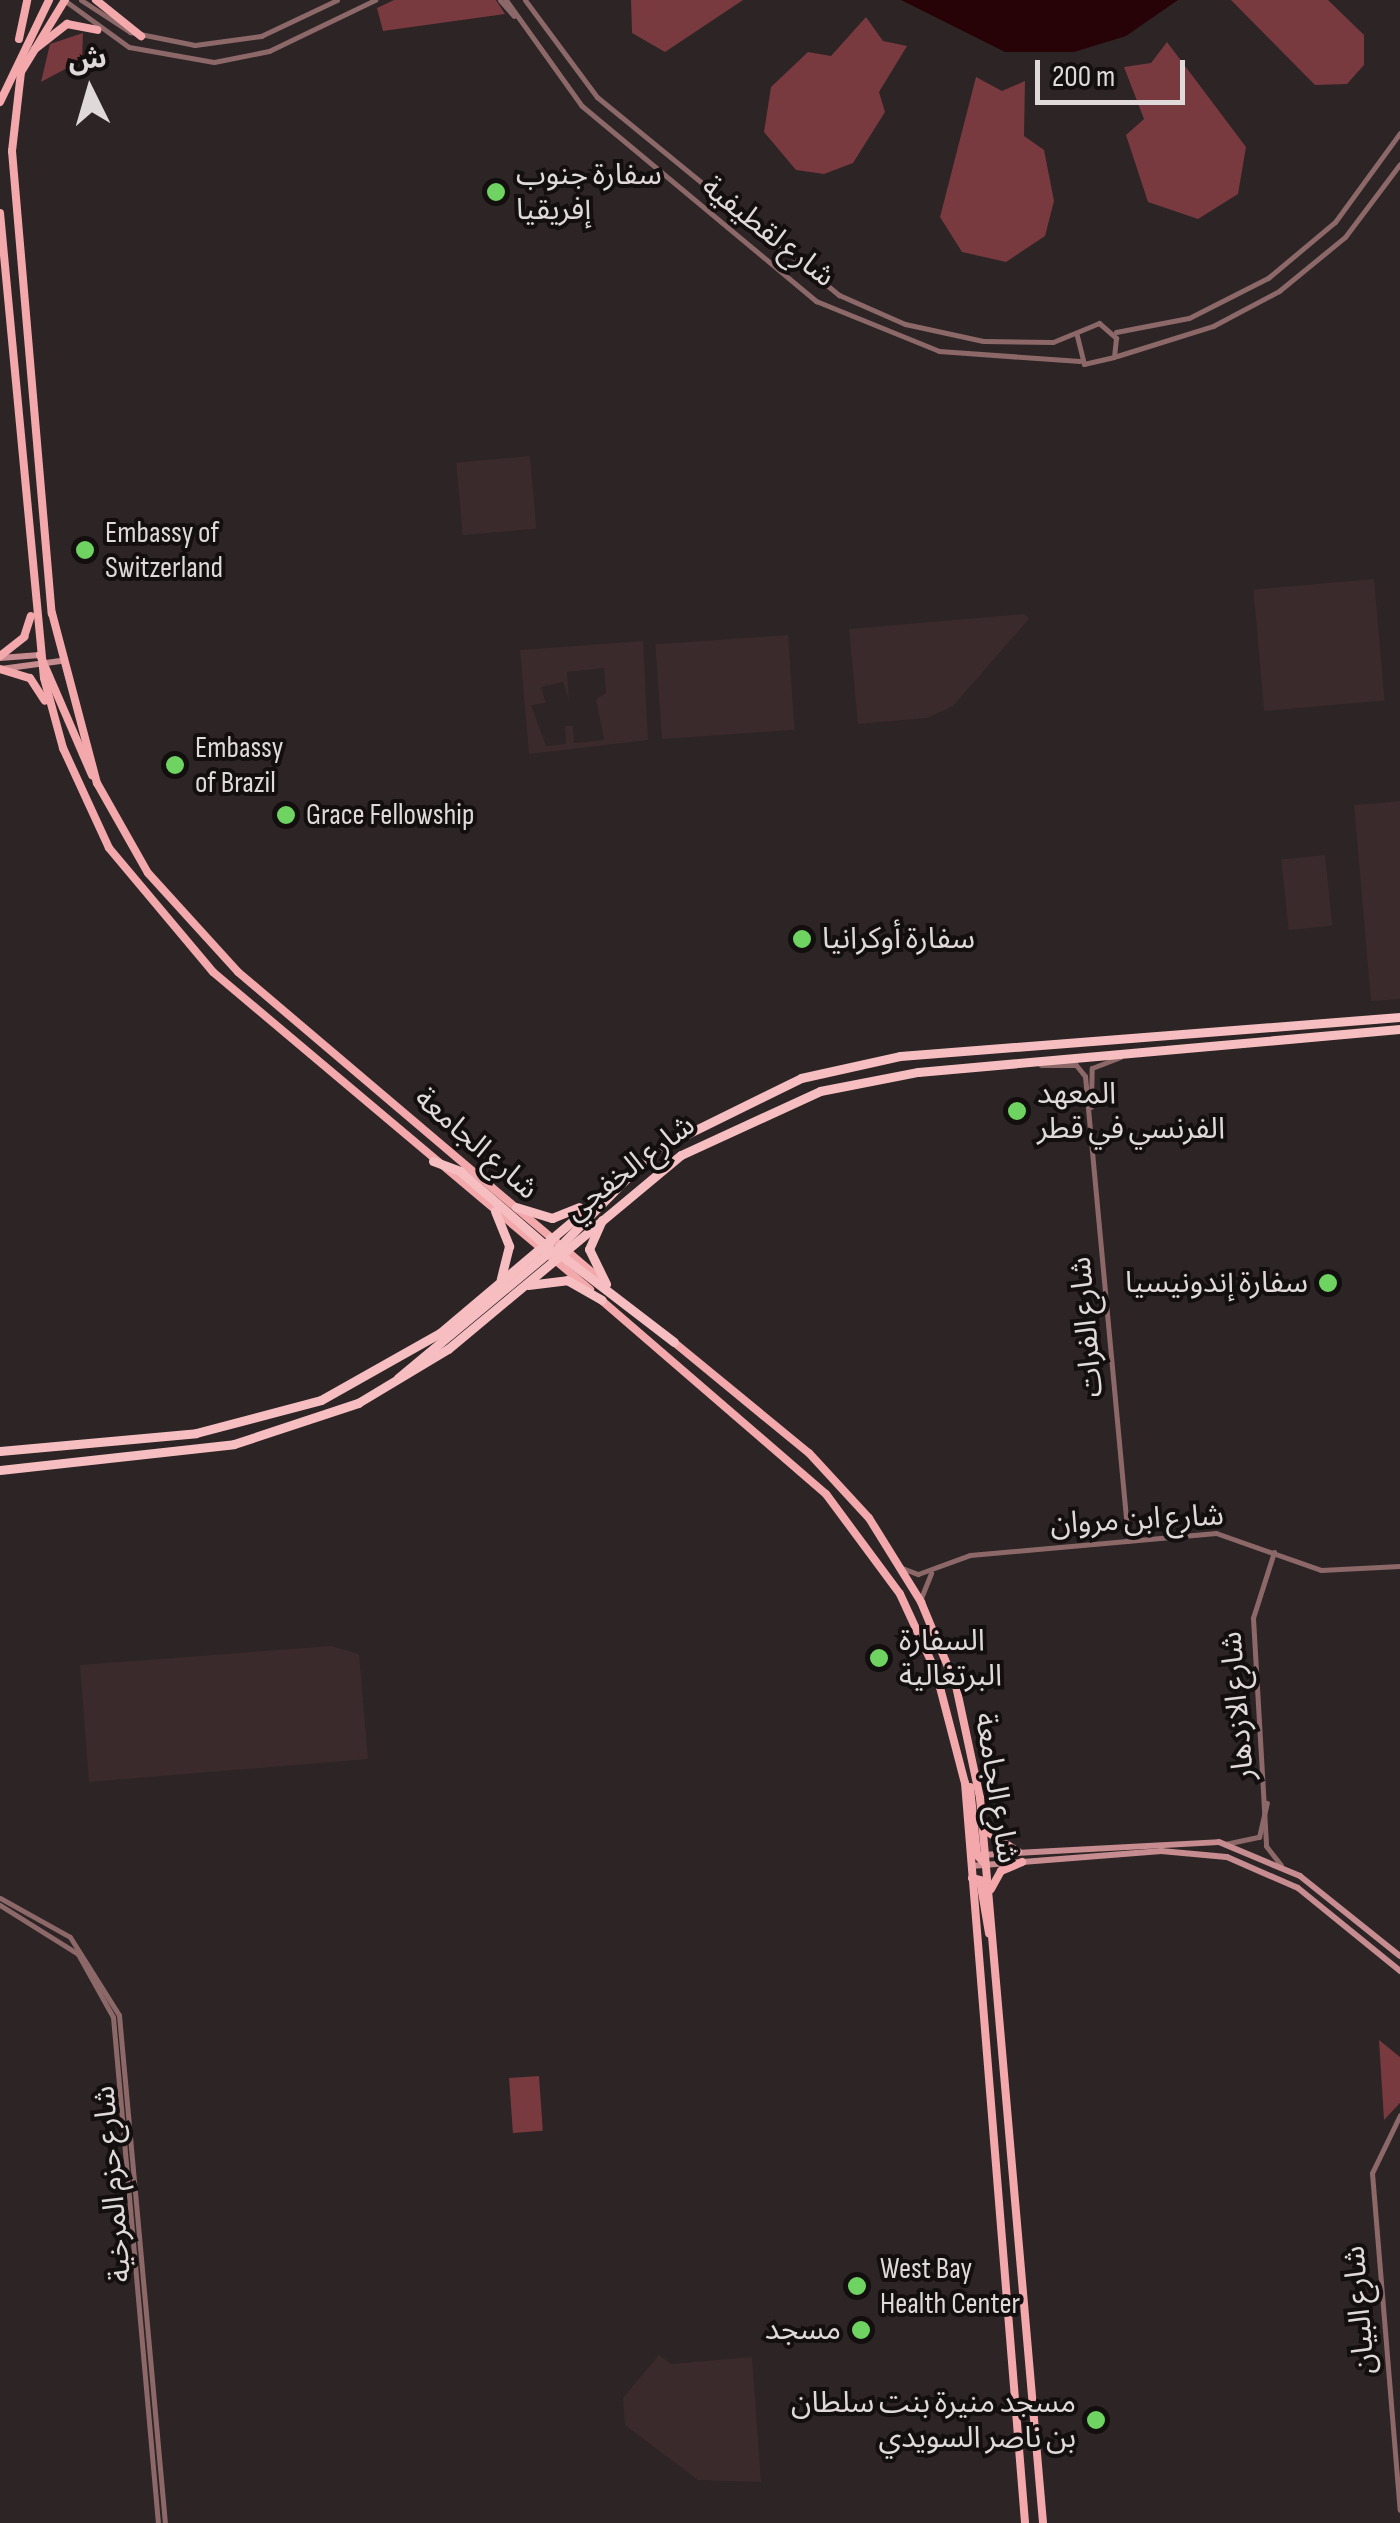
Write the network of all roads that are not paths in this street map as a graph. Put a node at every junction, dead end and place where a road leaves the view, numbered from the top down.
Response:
1 (27, 0) edge
2 (49, 0) edge
3 (64, 0) edge
4 (81, 0) edge
5 (96, 0) edge
6 (336, 0) edge
7 (375, 0) edge
8 (503, 0) edge
9 (526, 0) edge
10 (98, 30) junction
11 (141, 36) junction
12 (18, 50) junction
13 (28, 56) junction
14 (0, 102) edge
15 (1400, 133) edge
16 (1400, 164) edge
17 (0, 212) edge
18 (1112, 331) junction
19 (1076, 333) junction
20 (1114, 357) junction
21 (1080, 361) junction
22 (33, 606) junction
23 (0, 657) edge
24 (48, 661) junction
25 (0, 669) edge
26 (51, 710) junction
27 (1400, 1017) edge
28 (1400, 1032) edge
29 (1124, 1054) junction
30 (1030, 1063) junction
31 (1090, 1110) junction
32 (433, 1161) junction
33 (636, 1165) junction
34 (587, 1206) junction
35 (516, 1207) junction
36 (609, 1209) junction
37 (495, 1211) junction
38 (552, 1249) junction
39 (498, 1283) junction
40 (606, 1284) junction
41 (520, 1288) junction
42 (602, 1300) junction
43 (674, 1342) junction
44 (391, 1386) junction
45 (0, 1451) edge
46 (0, 1470) edge
47 (1128, 1541) junction
48 (1274, 1552) junction
49 (1400, 1566) edge
50 (902, 1568) junction
51 (932, 1570) junction
52 (921, 1602) junction
53 (1268, 1800) junction
54 (983, 1825) junction
55 (1225, 1844) junction
56 (1020, 1857) junction
57 (978, 1860) junction
58 (1282, 1865) junction
59 (972, 1878) junction
60 (0, 1898) edge
61 (990, 1898) junction
62 (0, 1906) edge
63 (993, 1942) junction
64 (1400, 1956) edge
65 (1400, 1971) edge
66 (1400, 2115) edge
67 (1396, 2422) edge
68 (1400, 2510) edge
69 (162, 2523) edge
70 (1025, 2523) edge
71 (1043, 2523) edge

1 - 12 main road
2 - 12 main road
3 - 10 street
3 - 13 main road, شارع الجامعة
4 - 11 street
5 - 11 main road
6 - 11 street
7 - 10 street
8 - 21 street, شارع لقطيفية
9 - 19 street, شارع لقطيفية
10 - 13 main road
12 - 14 main road
13 - 24 main road, شارع الجامعة
15 - 18 street
16 - 20 street
17 - 22 main road, شارع الجامعة
18 - 19 street
18 - 20 street
19 - 21 street
20 - 21 street
22 - 23 main road
22 - 24 main road, شارع الجامعة
23 - 24 main road
24 - 25 main road
24 - 26 main road, شارع الجامعة
24 - 35 main road, شارع الجامعة
25 - 26 main road
26 - 32 main road, شارع الجامعة
27 - 33 highway, شارع الخفجي
28 - 29 highway, شارع الخفجي
29 - 30 highway, شارع الخفجي
29 - 31 street, شارع الفرات
30 - 31 street, شارع الفرات
30 - 36 highway, شارع الخفجي
31 - 47 street, شارع الفرات
32 - 37 main road, شارع الجامعة
32 - 38 highway
33 - 34 highway, شارع الخفجي
33 - 38 highway
34 - 35 highway
34 - 38 highway, شارع الخفجي
35 - 38 main road, شارع الجامعة
36 - 38 highway, شارع الخفجي
36 - 40 highway
37 - 38 main road, شارع الجامعة
37 - 39 highway
38 - 39 highway, شارع الخفجي
38 - 40 main road, شارع الجامعة
38 - 41 highway, شارع الخفجي
38 - 42 main road, شارع الجامعة
38 - 43 highway
38 - 44 highway
39 - 45 highway, شارع الخفجي
40 - 43 main road, شارع الجامعة
41 - 42 highway
41 - 44 highway, شارع الخفجي
42 - 57 main road, شارع الجامعة
43 - 50 main road, شارع الجامعة
44 - 46 highway, شارع الخفجي
47 - 48 street, شارع ابن مروان
47 - 51 street, شارع ابن مروان
48 - 49 street, شارع ابن مروان
48 - 53 street, شارع الازدهار
50 - 51 street, شارع ابن مروان
50 - 52 main road, شارع الجامعة
51 - 52 street
52 - 54 main road, شارع الجامعة
53 - 55 street, شارع الازدهار
53 - 58 street, شارع الازدهار
54 - 56 main road
54 - 57 main road, شارع الجامعة
55 - 56 main road
55 - 58 main road
56 - 57 main road
56 - 61 main road
56 - 65 main road
57 - 59 main road, شارع الجامعة
57 - 61 main road, شارع الجامعة
58 - 64 main road
59 - 63 main road
59 - 70 main road, شارع الجامعة
60 - 69 street, شارع حزم المرخية
61 - 63 main road, شارع الجامعة
62 - 69 street, شارع حزم المرخية
63 - 71 main road, شارع الجامعة
66 - 67 street, شارع البيان
67 - 68 street, شارع البيان

